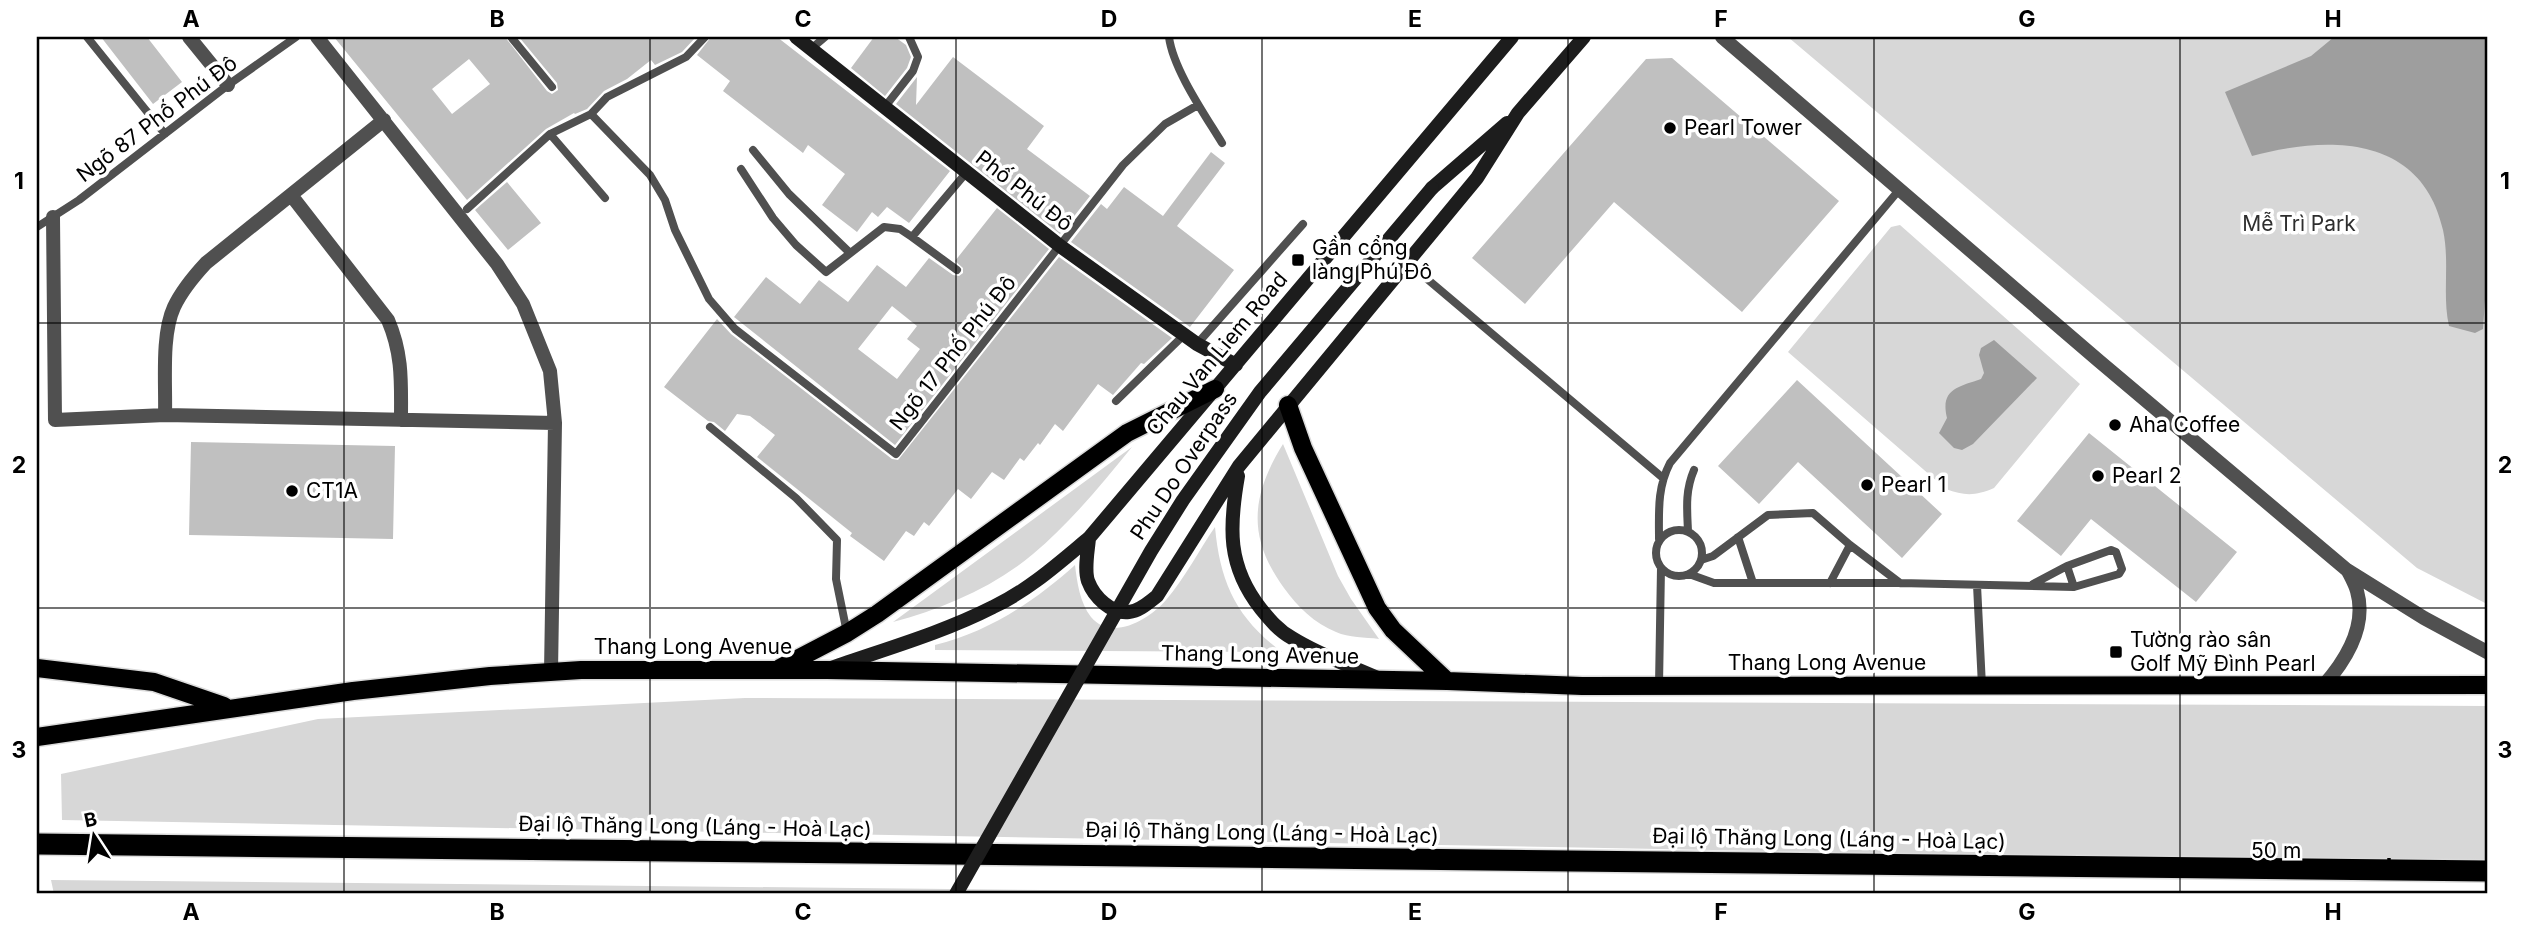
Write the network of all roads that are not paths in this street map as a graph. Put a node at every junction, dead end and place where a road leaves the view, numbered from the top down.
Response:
1 (87, 37) edge
2 (189, 37) edge
3 (296, 37) edge
4 (317, 37) edge
5 (511, 37) edge
6 (705, 37) edge
7 (796, 37) edge
8 (825, 37) edge
9 (909, 37) edge
10 (1169, 37) edge
11 (1512, 37) edge
12 (1584, 37) edge
13 (1722, 37) edge
14 (812, 48) junction
15 (228, 85) junction
16 (552, 87) dead end
17 (1198, 105) junction
18 (884, 108) junction
19 (1518, 113) junction
20 (590, 114) junction
21 (384, 120) junction
22 (165, 134) junction
23 (550, 134) junction
24 (1222, 143) dead end
25 (753, 150) dead end
26 (741, 169) dead end
27 (967, 173) junction
28 (1899, 190) junction
29 (291, 195) junction
30 (606, 198) dead end
31 (467, 209) dead end
32 (53, 217) junction
33 (1303, 224) dead end
34 (37, 227) edge
35 (912, 237) junction
36 (1060, 246) junction
37 (850, 253) junction
38 (1407, 262) junction
39 (957, 270) dead end
40 (1184, 335) junction
41 (1197, 344) junction
42 (1236, 365) junction
43 (1215, 389) junction
44 (1116, 401) dead end
45 (1288, 405) junction
46 (165, 415) junction
47 (401, 420) junction
48 (555, 423) junction
49 (710, 426) dead end
50 (1239, 466) junction
51 (1694, 470) dead end
52 (1662, 478) junction
53 (1688, 531) junction
54 (1738, 537) junction
55 (1089, 538) junction
56 (1659, 540) junction
57 (1850, 545) junction
58 (1701, 560) junction
59 (2067, 566) junction
60 (1661, 568) junction
61 (2347, 570) junction
62 (1689, 574) junction
63 (1753, 583) junction
64 (1830, 583) junction
65 (1900, 583) junction
66 (1977, 585) junction
67 (2031, 586) junction
68 (2074, 587) junction
69 (847, 633) junction
70 (2487, 652) edge
71 (37, 668) edge
72 (775, 670) junction
73 (827, 670) junction
74 (551, 672) junction
75 (1385, 681) junction
76 (1447, 681) junction
77 (1659, 685) junction
78 (2324, 685) junction
79 (2487, 685) edge
80 (1982, 686) junction
81 (228, 707) junction
82 (37, 737) edge
83 (37, 844) edge
84 (2487, 871) edge
85 (956, 894) edge

1 - 22 lane
2 - 15 street
3 - 15 lane, Ngõ 87 Phố Phú Đô
4 - 21 street
5 - 16 lane
6 - 20 lane
7 - 14 main road, Phố Phú Đô
8 - 14 lane
9 - 18 lane
10 - 17 lane
11 - 42 main road, Chau Van Liem Road
12 - 19 main road
13 - 28 street
14 - 18 main road, Phố Phú Đô
15 - 22 lane, Ngõ 87 Phố Phú Đô
17 - 24 lane
17 - 36 lane
18 - 27 main road, Phố Phú Đô
19 - 38 main road
19 - 85 main road, Phu Do Overpass, bridge
20 - 23 lane
20 - 36 lane, Ngõ 17 Phố Phú Đô
21 - 29 street
21 - 48 street
22 - 32 lane, Ngõ 87 Phố Phú Đô
23 - 30 lane
23 - 31 lane
25 - 37 lane
26 - 37 lane
27 - 35 lane
27 - 36 main road, Phố Phú Đô
28 - 52 lane
28 - 61 street
29 - 46 street
29 - 47 street
32 - 34 lane, Ngõ 87 Phố Phú Đô
32 - 46 street
33 - 41 lane
35 - 37 lane
35 - 39 lane
36 - 40 main road, Phố Phú Đô
38 - 45 main road
38 - 52 lane
40 - 41 main road, Phố Phú Đô
40 - 44 lane
41 - 42 main road, Phố Phú Đô
42 - 43 main road, Chau Van Liem Road
43 - 55 main road, Chau Van Liem Road
43 - 69 main road
45 - 50 main road
45 - 76 main road
46 - 47 street
47 - 48 street
48 - 74 street
49 - 69 lane
50 - 55 main road
50 - 75 main road
51 - 53 lane
52 - 56 lane
53 - 56 lane
53 - 58 lane
54 - 57 lane
54 - 58 lane
54 - 63 lane
55 - 73 main road, Chau Van Liem Road
56 - 60 lane
57 - 64 lane
57 - 65 lane
58 - 62 lane
59 - 67 lane
59 - 68 lane
59 - 68 lane
60 - 62 lane
60 - 77 lane
61 - 70 street
61 - 78 street
62 - 63 lane
63 - 64 lane
64 - 65 lane
65 - 66 lane
66 - 67 lane
66 - 80 lane
67 - 68 lane
69 - 72 main road
71 - 81 main road
72 - 73 main road, Thang Long Avenue
72 - 74 main road, Thang Long Avenue
73 - 75 main road, Thang Long Avenue
74 - 81 main road, Thang Long Avenue
75 - 76 main road, Thang Long Avenue
76 - 77 main road, Thang Long Avenue
77 - 80 main road, Thang Long Avenue
78 - 79 main road, Thang Long Avenue
78 - 80 main road, Thang Long Avenue
81 - 82 main road, Thang Long Avenue
83 - 84 highway, Đại lộ Thăng Long (Láng - Hoà Lạc)

